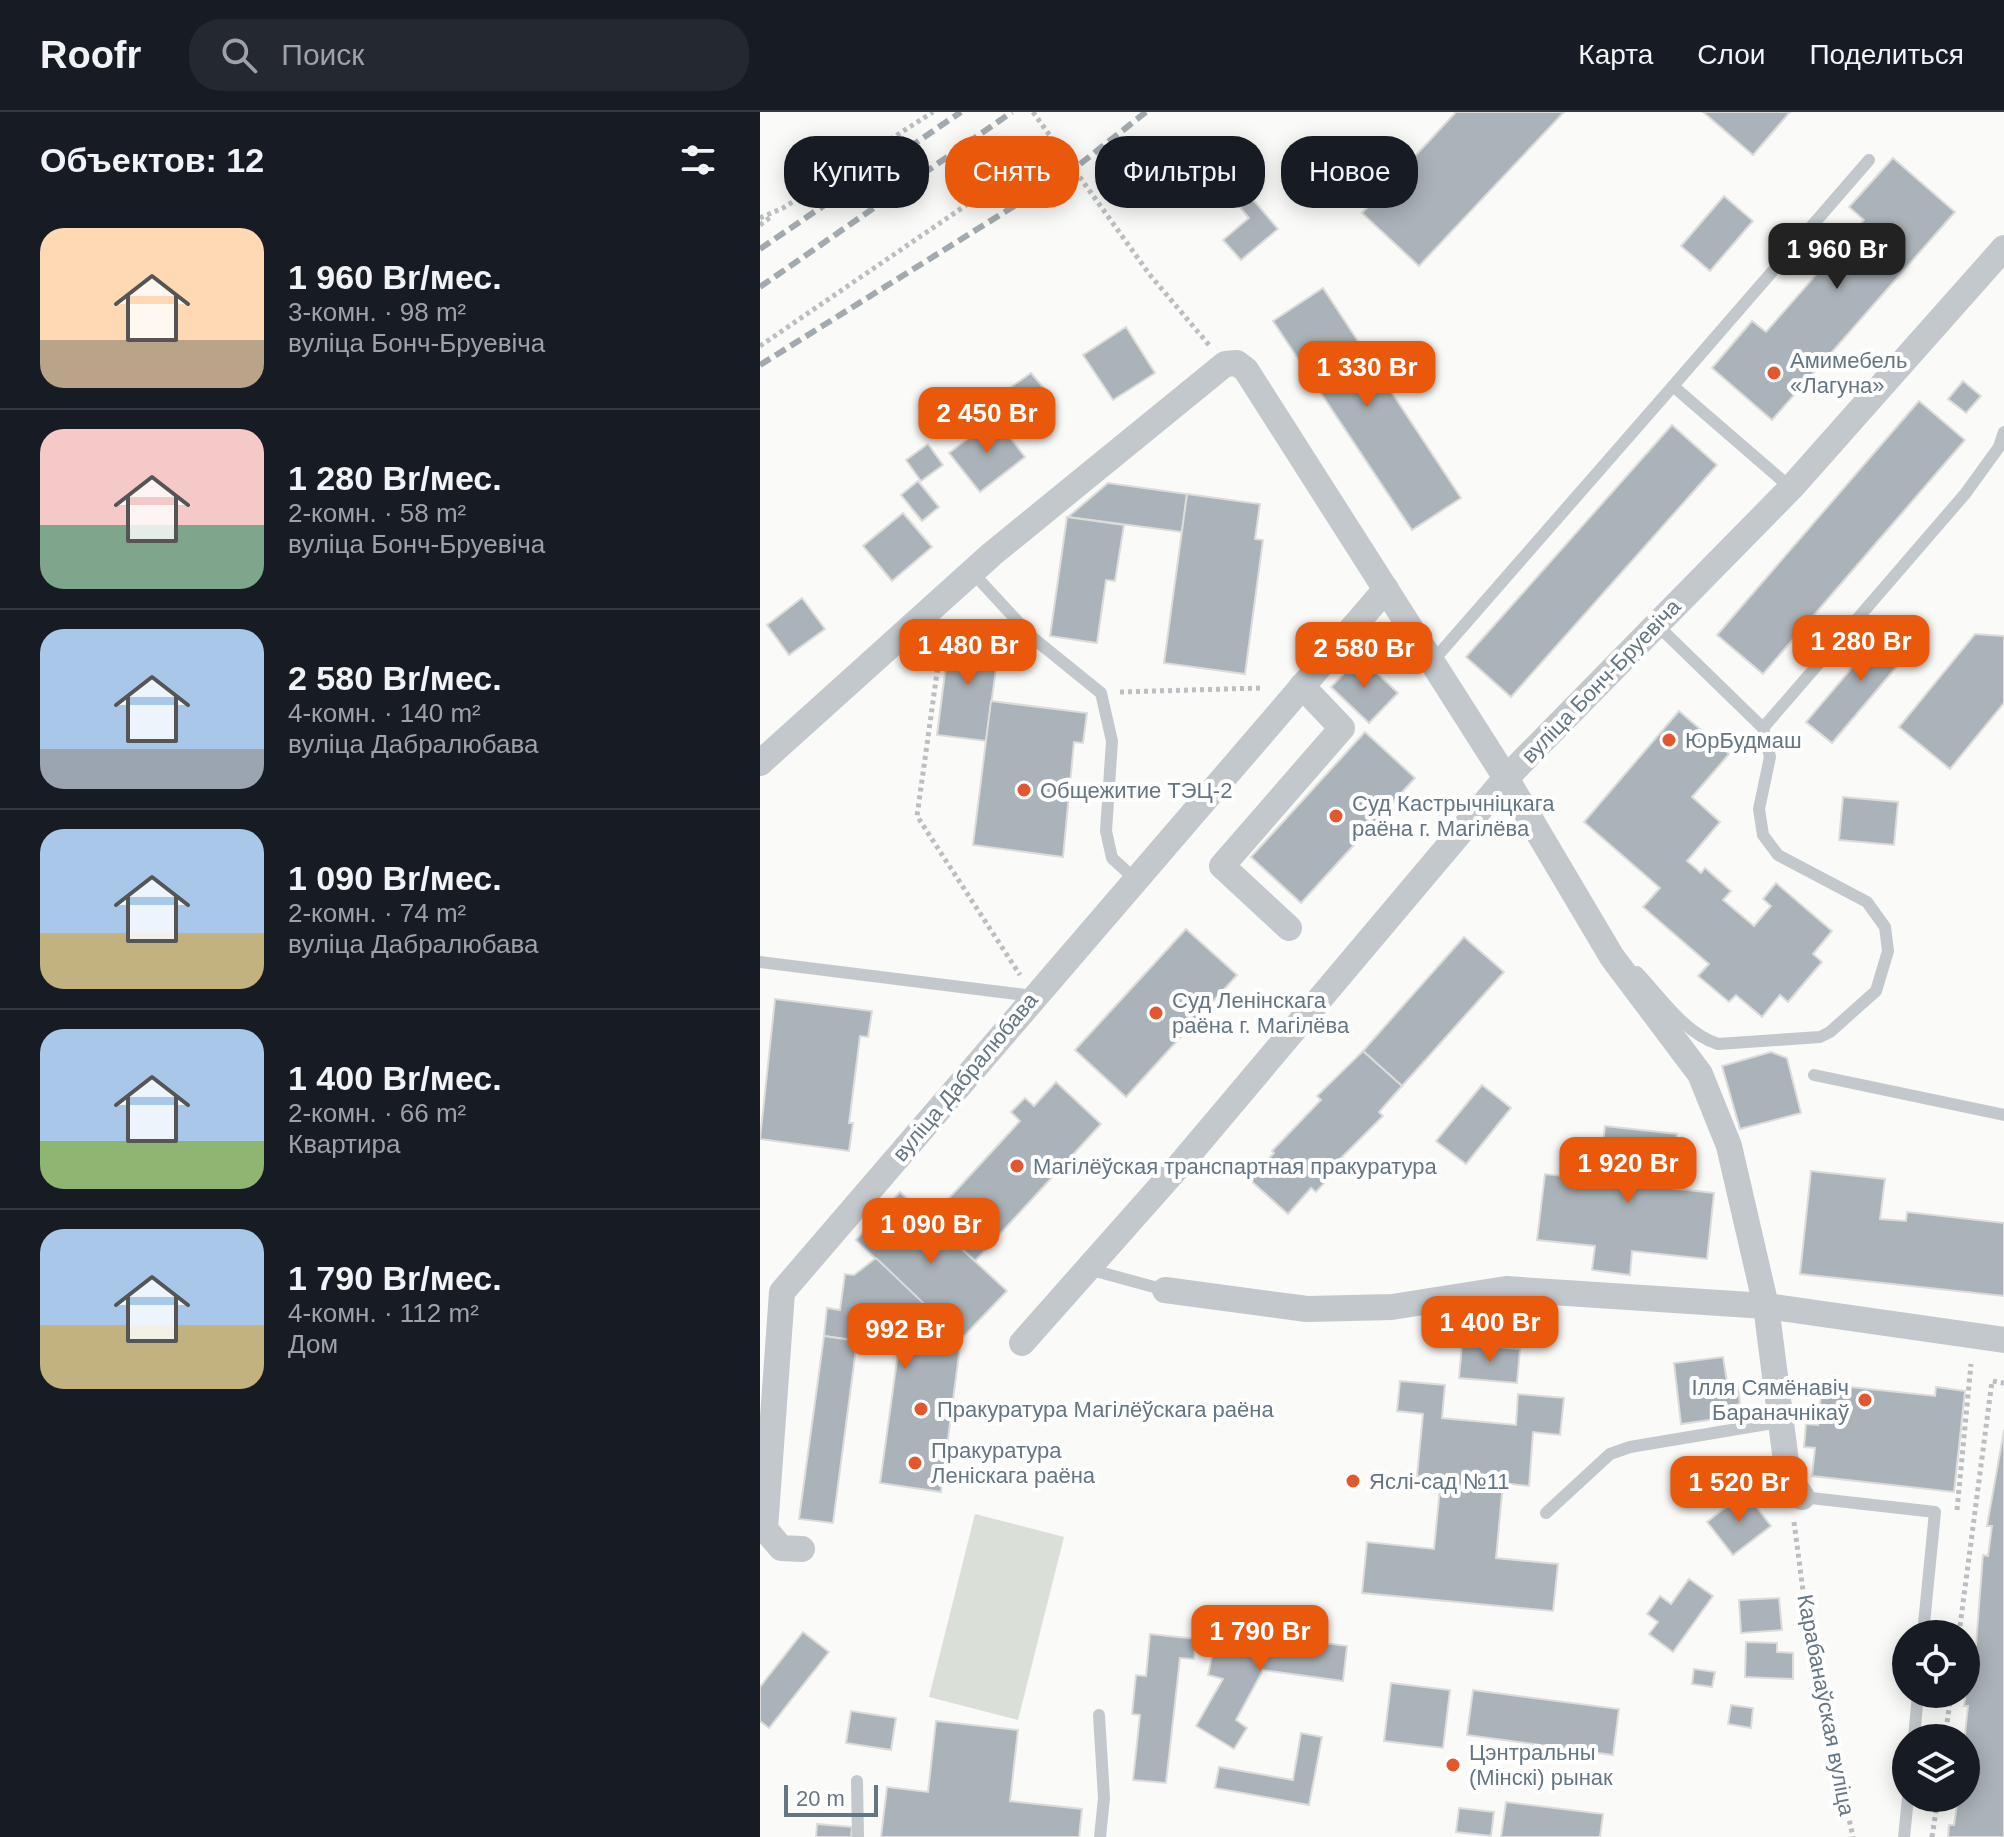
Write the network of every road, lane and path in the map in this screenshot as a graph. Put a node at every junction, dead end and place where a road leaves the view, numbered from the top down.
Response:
1 (933, 112) edge
2 (1034, 112) edge
3 (1052, 136) edge
4 (1869, 160) dead end
5 (1079, 174) edge
6 (783, 208) junction
7 (962, 208) edge
8 (760, 218) edge
9 (760, 225) edge
10 (2004, 248) edge
11 (760, 346) edge
12 (1225, 364) junction
13 (1673, 386) junction
14 (2004, 432) edge
15 (1791, 488) junction
16 (972, 572) junction
17 (1386, 589) junction
18 (948, 594) junction
19 (1655, 623) junction
20 (1432, 662) junction
21 (1302, 686) junction
22 (1101, 693) junction
23 (1763, 728) junction
24 (760, 763) edge
25 (1506, 778) junction
26 (1136, 880) junction
27 (1289, 928) dead end
28 (1612, 957) junction
29 (760, 962) edge
30 (1033, 996) junction
31 (1814, 1075) dead end
32 (2004, 1115) edge
33 (1088, 1269) junction
34 (1165, 1290) joint
35 (1766, 1306) junction
36 (1974, 1335) junction
37 (2004, 1340) edge
38 (1022, 1343) dead end
39 (2004, 1383) edge
40 (1779, 1422) junction
41 (1795, 1487) junction
42 (1935, 1512) junction
43 (1546, 1513) dead end
44 (802, 1549) dead end
45 (1924, 1620) edge
46 (1961, 1620) edge
47 (1099, 1715) dead end
48 (857, 1781) dead end
49 (1907, 1812) edge
50 (1936, 1812) edge
51 (858, 1837) edge
52 (1100, 1837) edge
53 (1853, 1837) edge
54 (1904, 1837) edge
55 (1932, 1837) edge

1 - 6 path
2 - 3 path
4 - 13 lane
5 - 12 path
6 - 8 path
6 - 9 path
7 - 11 path
10 - 15 street, вуліца Бонч-Бруевіча
12 - 16 street
12 - 17 street
13 - 15 lane
13 - 20 lane
14 - 23 lane
15 - 19 street, вуліца Бонч-Бруевіча
16 - 18 street
16 - 22 lane
17 - 20 street
17 - 21 street, вуліца Дабралюбава
18 - 24 street
18 - 30 path
19 - 23 lane
19 - 25 street, вуліца Бонч-Бруевіча
20 - 25 street
21 - 22 path
21 - 26 street, вуліца Дабралюбава
21 - 27 street
22 - 26 lane
23 - 28 lane
25 - 28 street
25 - 33 street, вуліца Бонч-Бруевіча
26 - 30 street, вуліца Дабралюбава
28 - 35 street
29 - 30 lane
30 - 44 street, вуліца Дабралюбава
31 - 32 lane
33 - 34 lane
33 - 38 street, вуліца Бонч-Бруевіча
34 - 35 street
35 - 36 street
35 - 40 street
36 - 37 street
36 - 42 path
39 - 46 path
40 - 41 street
40 - 43 lane
41 - 42 lane
41 - 53 path, Карабанаўская вуліца
42 - 45 lane
47 - 52 lane
48 - 51 lane
49 - 54 lane
50 - 55 path

